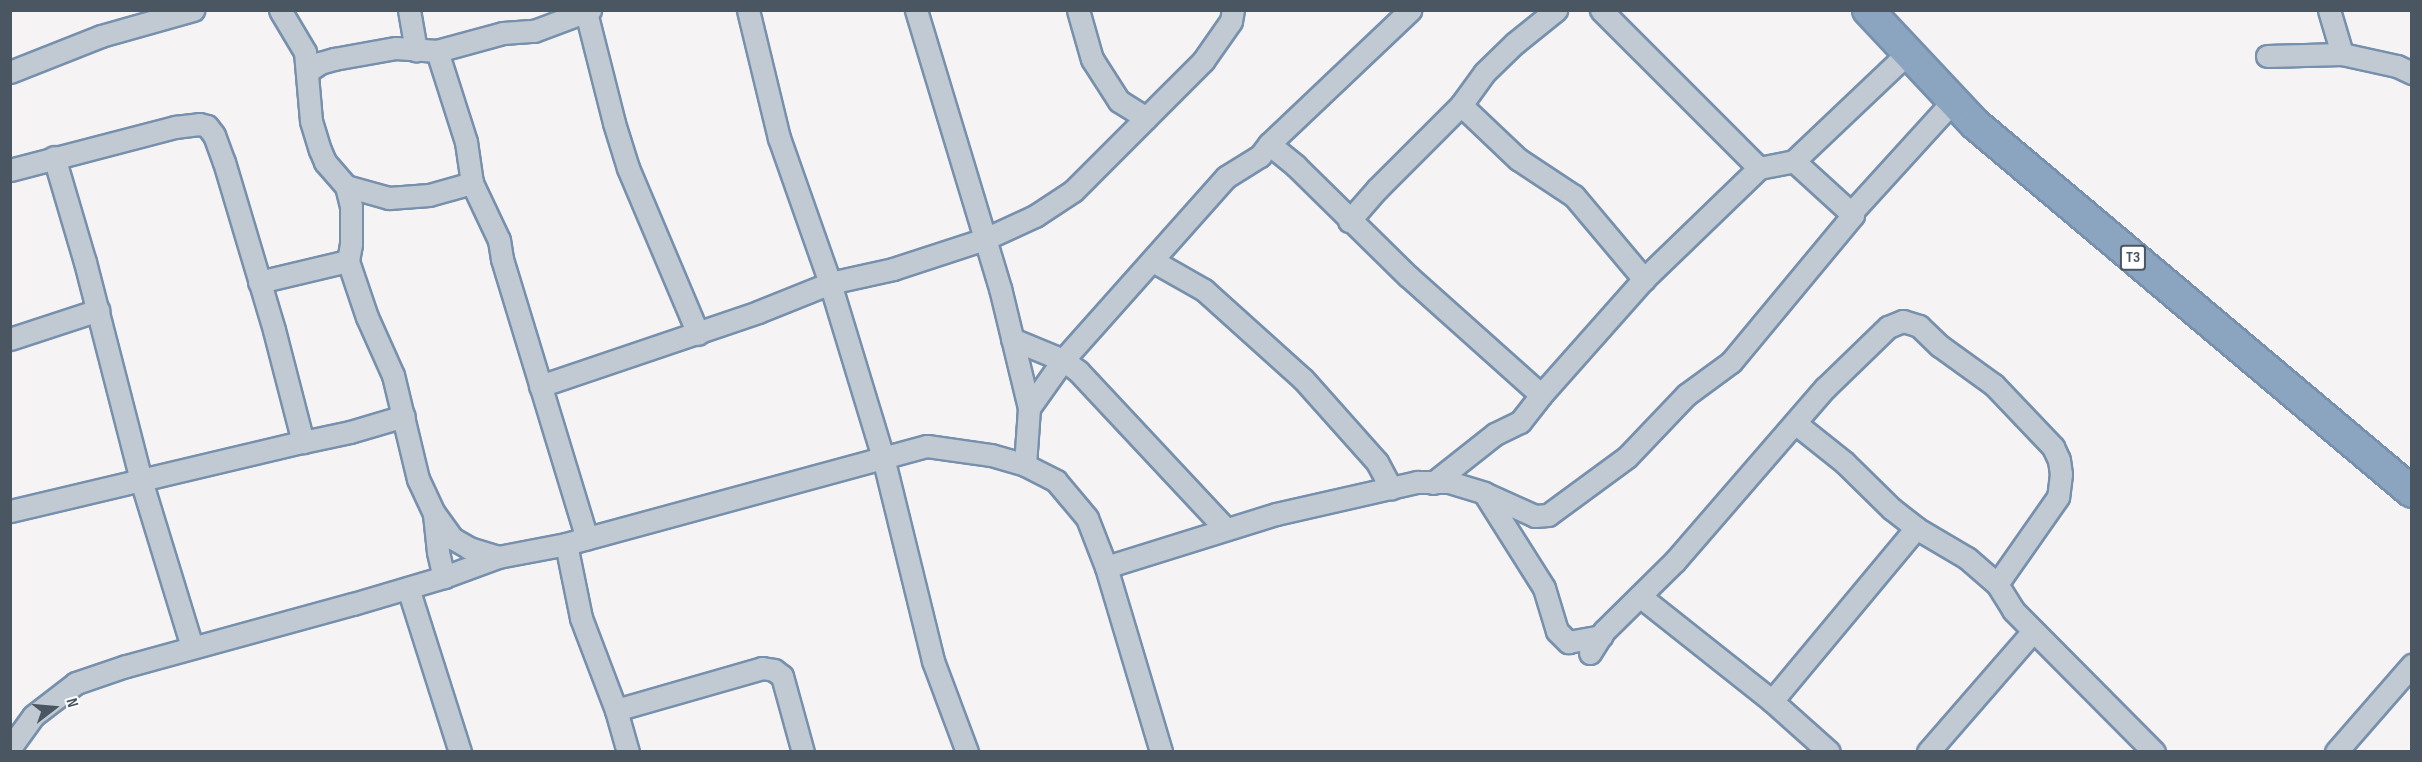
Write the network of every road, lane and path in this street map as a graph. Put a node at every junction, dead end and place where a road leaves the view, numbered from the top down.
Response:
1 (193, 10) edge
2 (280, 10) edge
3 (409, 10) edge
4 (748, 10) edge
5 (916, 10) edge
6 (1078, 10) edge
7 (1233, 10) edge
8 (1410, 10) edge
9 (1556, 10) edge
10 (1601, 10) edge
11 (1868, 10) edge
12 (2329, 10) edge
13 (588, 11) edge
14 (416, 50) junction
15 (437, 51) junction
16 (1908, 53) junction
17 (2342, 54) junction
18 (2267, 56) dead end
19 (10, 72) edge
20 (307, 72) junction
21 (2412, 73) edge
22 (1953, 101) junction
23 (1461, 105) junction
24 (1146, 118) junction
25 (1269, 144) junction
26 (54, 157) junction
27 (1794, 161) junction
28 (1759, 168) junction
29 (10, 170) edge
30 (472, 183) junction
31 (346, 186) junction
32 (1851, 213) junction
33 (1350, 221) junction
34 (986, 239) junction
35 (348, 261) junction
36 (1153, 261) junction
37 (1644, 279) junction
38 (260, 282) junction
39 (830, 284) junction
40 (98, 310) junction
41 (698, 334) junction
42 (10, 339) edge
43 (1012, 339) junction
44 (1063, 360) junction
45 (540, 386) junction
46 (1541, 395) junction
47 (1029, 408) junction
48 (404, 416) junction
49 (1795, 423) junction
50 (303, 442) junction
51 (883, 457) junction
52 (1025, 465) junction
53 (141, 480) junction
54 (1433, 483) junction
55 (1391, 488) junction
56 (2412, 492) edge
57 (1484, 493) junction
58 (10, 511) edge
59 (434, 513) junction
60 (1916, 528) junction
61 (1226, 529) junction
62 (587, 538) junction
63 (566, 544) junction
64 (498, 557) junction
65 (1106, 567) junction
66 (444, 577) junction
67 (1997, 584) junction
68 (408, 588) junction
69 (1641, 597) junction
70 (2033, 631) junction
71 (192, 647) junction
72 (2412, 665) edge
73 (1772, 701) junction
74 (616, 710) junction
75 (10, 748) edge
76 (2151, 750) edge
77 (460, 752) edge
78 (628, 752) edge
79 (803, 752) edge
80 (967, 752) edge
81 (1161, 752) edge
82 (1829, 752) edge
83 (1928, 752) edge
84 (2336, 752) edge

1 - 19 street
2 - 20 street
3 - 14 street
4 - 39 street
5 - 34 street
6 - 24 street
7 - 24 street
8 - 25 street
9 - 23 street
10 - 28 street
11 - 16 highway, T3
12 - 17 street
13 - 15 street
13 - 41 street
14 - 15 street
14 - 20 street
15 - 30 street
16 - 22 highway, T3
16 - 27 street
17 - 18 street
17 - 21 street
20 - 31 street
22 - 32 street
22 - 56 highway, T3
23 - 33 street
23 - 37 street
24 - 34 street
25 - 33 street
25 - 36 street
26 - 29 street
26 - 38 street
26 - 40 street
27 - 28 street
27 - 32 street
28 - 37 street
30 - 31 street
30 - 45 street
31 - 35 street
32 - 57 street
33 - 46 street
34 - 39 street
34 - 43 street
35 - 38 street
35 - 48 street
36 - 44 street
36 - 55 street
37 - 46 street
38 - 50 street
39 - 41 street
39 - 51 street
40 - 42 street
40 - 53 street
41 - 45 street
43 - 44 street
43 - 47 street
44 - 47 street
44 - 61 street
45 - 62 street
46 - 54 street
47 - 52 street
48 - 50 street
48 - 59 street
49 - 60 street
49 - 67 street
49 - 69 street
50 - 53 street
51 - 52 street
51 - 62 street
51 - 80 street
52 - 65 street
53 - 58 street
53 - 71 street
54 - 55 street
54 - 57 street
55 - 61 street
57 - 69 street
59 - 64 street
59 - 66 street
60 - 67 street
60 - 73 street
61 - 65 street
62 - 63 street
63 - 64 street
63 - 74 street
64 - 66 street
65 - 81 street
66 - 68 street
67 - 70 street
68 - 71 street
68 - 77 street
69 - 73 street
70 - 76 street
70 - 83 street
71 - 75 street
72 - 84 street
73 - 82 street
74 - 78 street
74 - 79 street

